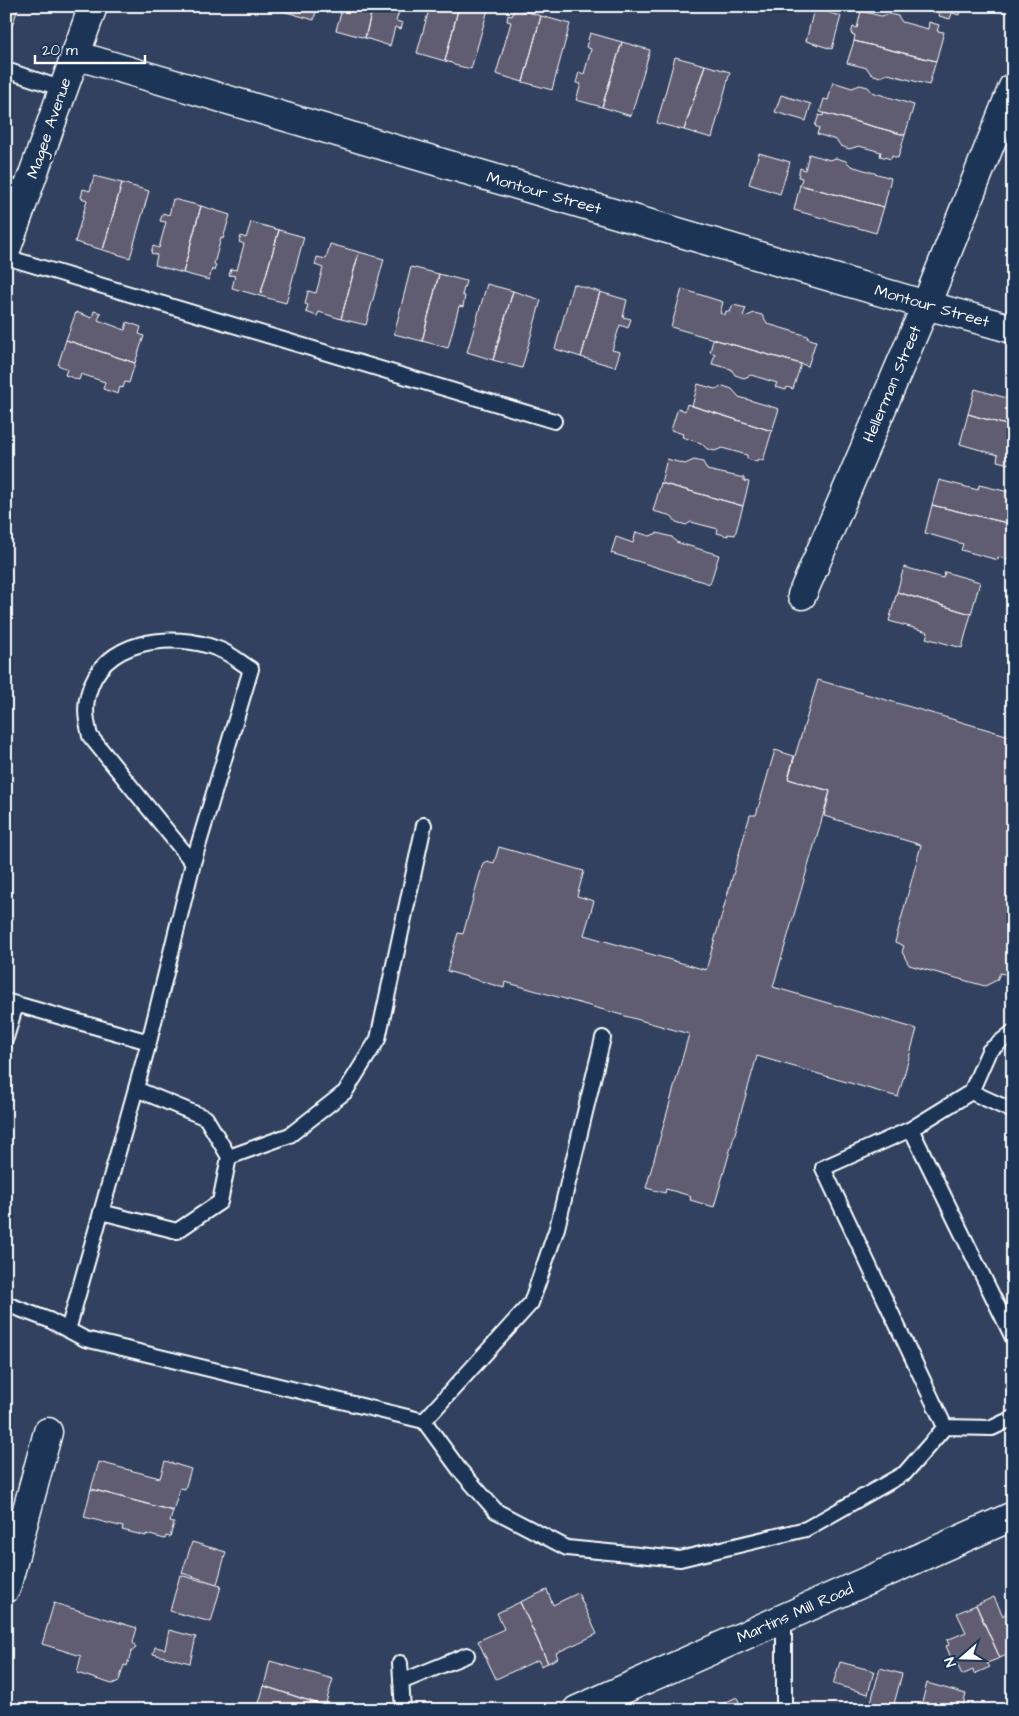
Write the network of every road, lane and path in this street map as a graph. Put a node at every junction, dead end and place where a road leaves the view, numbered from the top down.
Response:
1 (93, 6) edge
2 (75, 55) junction
3 (6, 70) edge
4 (1013, 87) edge
5 (63, 89) junction
6 (16, 189) edge
7 (6, 250) edge
8 (6, 257) edge
9 (926, 305) junction
10 (1013, 329) edge
11 (554, 421) dead end
12 (802, 595) dead end
13 (424, 825) dead end
14 (193, 863) junction
15 (11, 1002) edge
16 (1013, 1032) edge
17 (6, 1038) edge
18 (603, 1038) dead end
19 (149, 1042) junction
20 (136, 1089) junction
21 (971, 1092) junction
22 (1013, 1110) edge
23 (911, 1129) junction
24 (229, 1157) junction
25 (101, 1212) junction
26 (6, 1304) edge
27 (68, 1330) junction
28 (1013, 1338) edge
29 (1013, 1418) edge
30 (424, 1421) junction
31 (945, 1427) junction
32 (48, 1432) dead end
33 (1013, 1516) edge
34 (6, 1588) edge
35 (784, 1618) junction
36 (467, 1656) dead end
37 (400, 1663) dead end
38 (401, 1682) junction
39 (403, 1710) edge
40 (576, 1710) edge
41 (784, 1710) edge

1 - 2 street, Magee Avenue
2 - 5 street, Magee Avenue
2 - 9 street, Montour Street
3 - 5 lane
4 - 9 street, Hellerman Street
5 - 6 street, Magee Avenue
6 - 7 street, Magee Avenue
8 - 11 lane
9 - 10 street, Montour Street
9 - 12 street, Hellerman Street
13 - 24 lane
14 - 14 lane
14 - 19 lane
15 - 17 lane
15 - 19 lane
16 - 21 lane
18 - 30 lane
19 - 20 lane
20 - 24 lane
20 - 25 lane
21 - 22 lane
21 - 23 lane
23 - 28 lane
23 - 31 lane
24 - 25 lane
25 - 27 lane
26 - 27 lane
27 - 30 lane
29 - 31 lane
30 - 31 lane
32 - 34 street
33 - 35 street, Martins Mill Road
35 - 40 street, Martins Mill Road
35 - 41 lane
36 - 38 lane
37 - 38 lane
38 - 39 lane

